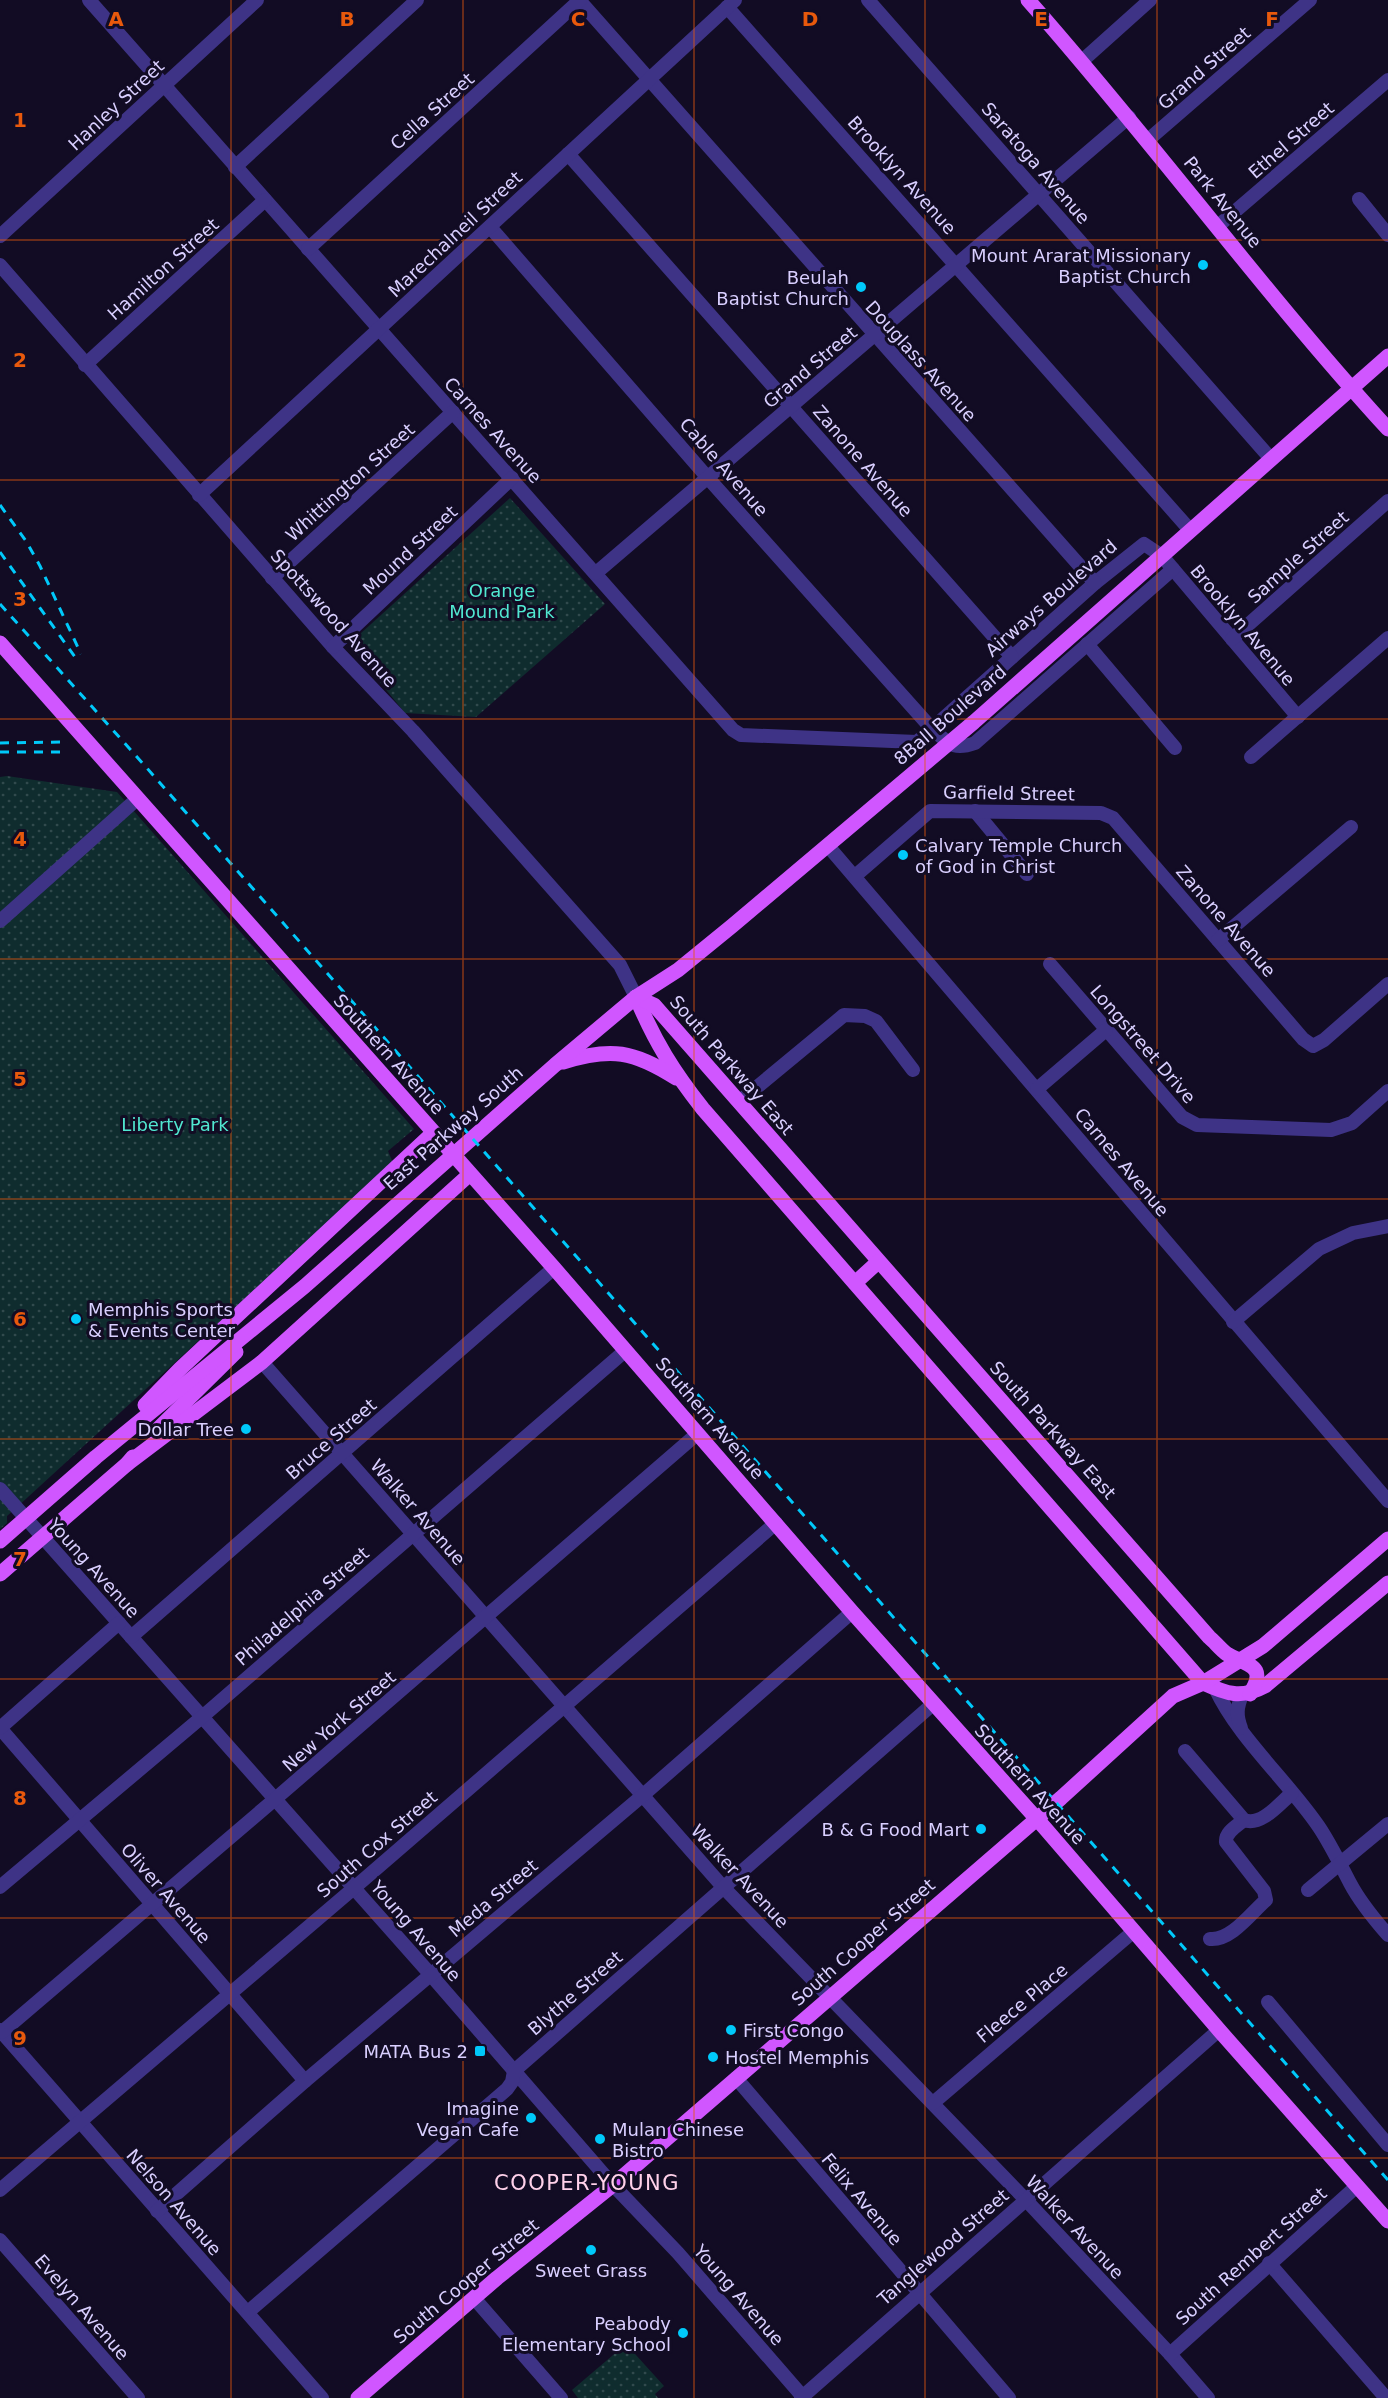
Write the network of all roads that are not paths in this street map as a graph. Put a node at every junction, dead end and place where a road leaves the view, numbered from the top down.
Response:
1 (90, 0) edge
2 (257, 0) edge
3 (417, 0) edge
4 (579, 0) edge
5 (868, 0) edge
6 (1028, 0) edge
7 (1150, 0) edge
8 (1310, 0) edge
9 (731, 4) edge
10 (1082, 61) junction
11 (649, 80) junction
12 (1388, 80) edge
13 (164, 85) junction
14 (1130, 117) junction
15 (1148, 140) junction
16 (568, 154) junction
17 (235, 166) junction
18 (1040, 194) junction
19 (1359, 199) dead end
20 (265, 200) junction
21 (1218, 226) junction
22 (490, 227) junction
23 (1388, 235) edge
24 (0, 236) edge
25 (308, 249) junction
26 (957, 265) junction
27 (0, 266) edge
28 (379, 329) junction
29 (875, 335) junction
30 (1388, 356) edge
31 (85, 365) junction
32 (1352, 389) junction
33 (792, 406) junction
34 (453, 412) junction
35 (1388, 429) edge
36 (1276, 455) junction
37 (512, 478) junction
38 (708, 478) junction
39 (200, 495) junction
40 (1388, 501) edge
41 (1191, 530) junction
42 (1162, 556) junction
43 (1173, 569) junction
44 (596, 573) junction
45 (272, 578) junction
46 (1095, 583) junction
47 (1388, 638) edge
48 (1232, 639) junction
49 (0, 643) edge
50 (1087, 644) junction
51 (333, 647) junction
52 (1012, 657) junction
53 (1298, 717) junction
54 (933, 730) junction
55 (1175, 748) dead end
56 (1251, 757) dead end
57 (137, 799) junction
58 (975, 811) junction
59 (1113, 818) joint
60 (1352, 827) dead end
61 (828, 846) junction
62 (1027, 874) dead end
63 (855, 876) junction
64 (0, 921) edge
65 (1218, 940) junction
66 (1050, 964) dead end
67 (1388, 984) edge
68 (636, 997) junction
69 (1106, 1030) junction
70 (555, 1065) junction
71 (913, 1070) dead end
72 (681, 1081) junction
73 (1037, 1089) junction
74 (1388, 1091) edge
75 (739, 1101) junction
76 (433, 1133) junction
77 (470, 1174) junction
78 (1388, 1226) edge
79 (878, 1262) junction
80 (554, 1268) junction
81 (855, 1283) junction
82 (301, 1288) junction
83 (1233, 1322) junction
84 (625, 1351) junction
85 (262, 1362) junction
86 (697, 1434) junction
87 (342, 1452) junction
88 (96, 1457) junction
89 (127, 1464) junction
90 (0, 1490) edge
91 (1388, 1501) edge
92 (26, 1519) junction
93 (776, 1523) junction
94 (413, 1534) junction
95 (43, 1537) junction
96 (1388, 1539) edge
97 (0, 1541) edge
98 (0, 1574) edge
99 (1388, 1583) edge
100 (852, 1612) junction
101 (486, 1616) junction
102 (119, 1623) junction
103 (131, 1637) junction
104 (1241, 1659) junction
105 (1209, 1685) junction
106 (1246, 1694) junction
107 (933, 1704) junction
108 (564, 1707) junction
109 (202, 1717) junction
110 (0, 1728) edge
111 (1242, 1730) junction
112 (1185, 1751) dead end
113 (1292, 1793) junction
114 (642, 1796) junction
115 (274, 1800) junction
116 (1036, 1818) junction
117 (78, 1819) junction
118 (1244, 1820) junction
119 (1388, 1824) edge
120 (1341, 1863) junction
121 (0, 1887) edge
122 (723, 1887) junction
123 (354, 1888) junction
124 (1308, 1890) dead end
125 (151, 1904) junction
126 (1134, 1931) junction
127 (1388, 1935) edge
128 (1210, 1939) dead end
129 (431, 1975) junction
130 (229, 1993) junction
131 (830, 1997) junction
132 (1268, 2002) dead end
133 (1219, 2030) junction
134 (1, 2031) edge
135 (514, 2071) junction
136 (736, 2078) junction
137 (305, 2081) junction
138 (933, 2103) junction
139 (79, 2122) junction
140 (1385, 2136) edge
141 (612, 2185) junction
142 (1357, 2186) junction
143 (0, 2190) edge
144 (1025, 2199) junction
145 (158, 2211) junction
146 (1388, 2221) edge
147 (0, 2240) edge
148 (1269, 2263) junction
149 (918, 2292) junction
150 (474, 2298) junction
151 (248, 2312) junction
152 (1170, 2354) junction
153 (138, 2398) edge
154 (321, 2398) edge
155 (358, 2398) edge
156 (561, 2398) edge
157 (802, 2398) edge
158 (1009, 2398) edge
159 (1208, 2398) edge
160 (1386, 2398) edge

1 - 13 street, Carnes Avenue
2 - 13 street, Hanley Street
3 - 17 street
4 - 11 street, Douglass Avenue
4 - 25 street, Cella Street
5 - 18 street, Saratoga Avenue
6 - 10 main road, Park Avenue
7 - 10 street
8 - 15 street, Grand Street
9 - 11 street, Marechalneil Street
9 - 26 street, Brooklyn Avenue
10 - 14 main road, Park Avenue
11 - 16 street, Marechalneil Street
11 - 29 street, Douglass Avenue
12 - 21 street, Ethel Street
13 - 17 street, Carnes Avenue
13 - 24 street, Hanley Street
14 - 15 main road, Park Avenue
14 - 18 street, Grand Street
15 - 21 main road, Park Avenue
16 - 22 street, Marechalneil Street
16 - 33 street, Zanone Avenue
17 - 20 street, Carnes Avenue
18 - 26 street, Grand Street
18 - 36 street, Saratoga Avenue
19 - 23 street
20 - 25 street, Carnes Avenue
20 - 31 street, Hamilton Street
21 - 32 main road, Park Avenue
22 - 28 street, Marechalneil Street
22 - 38 street, Cable Avenue
25 - 28 street, Carnes Avenue
26 - 29 street, Grand Street
26 - 41 street, Brooklyn Avenue
27 - 31 street, Spottswood Avenue
28 - 34 street, Carnes Avenue
28 - 39 street, Marechalneil Street
29 - 33 street, Grand Street
29 - 46 street, Douglass Avenue
30 - 32 main road
31 - 39 street, Spottswood Avenue
32 - 35 main road, Park Avenue
32 - 36 main road
33 - 38 street, Grand Street
33 - 52 street, Zanone Avenue
34 - 37 street, Carnes Avenue
34 - 45 street, Whittington Street
36 - 41 main road, 8Ball Boulevard
37 - 44 street, Carnes Avenue
37 - 51 street, Mound Street
38 - 44 street, Grand Street
38 - 54 street, Cable Avenue
39 - 45 street, Spottswood Avenue
40 - 48 street, Sample Street
41 - 42 main road, 8Ball Boulevard
42 - 43 street, Brooklyn Avenue
42 - 46 street, Airways Boulevard
42 - 61 main road, 8Ball Boulevard
43 - 48 street, Brooklyn Avenue
43 - 50 street
44 - 54 street, Carnes Avenue
45 - 51 street, Spottswood Avenue
46 - 52 street, Airways Boulevard
47 - 53 street
48 - 53 street, Brooklyn Avenue
49 - 57 main road, Southern Avenue
50 - 54 street
50 - 55 street
51 - 68 street, Spottswood Avenue
52 - 54 street, Airways Boulevard
53 - 56 street
57 - 64 street
57 - 76 main road, Southern Avenue
58 - 59 street, Garfield Street
58 - 62 street
58 - 63 street, Garfield Street
59 - 65 street, Zanone Avenue
60 - 65 street
61 - 63 street, Carnes Avenue
61 - 68 main road, 8Ball Boulevard
63 - 73 street, Carnes Avenue
65 - 67 street, Zanone Avenue
66 - 69 street, Longstreet Drive
68 - 70 main road, East Parkway South
68 - 72 main road, South Parkway East
68 - 75 main road, South Parkway East
69 - 73 street
69 - 74 street, Longstreet Drive
70 - 72 main road
70 - 82 main road, East Parkway South
71 - 75 street
72 - 81 main road, South Parkway East
73 - 83 street, Carnes Avenue
75 - 79 main road, South Parkway East
76 - 77 main road, Southern Avenue
76 - 88 main road
77 - 80 main road, Southern Avenue
77 - 85 main road
78 - 83 street
79 - 81 main road
79 - 104 main road, South Parkway East
80 - 84 main road, Southern Avenue
80 - 87 street, Bruce Street
81 - 105 main road, South Parkway East
82 - 88 main road, East Parkway South
82 - 89 main road, East Parkway South
83 - 91 street, Carnes Avenue
84 - 86 main road, Southern Avenue
84 - 94 street, Philadelphia Street
85 - 87 street, Walker Avenue
85 - 89 main road
86 - 93 main road, Southern Avenue
86 - 101 street, New York Street
87 - 94 street, Walker Avenue
87 - 103 street, Bruce Street
88 - 92 main road, East Parkway South
89 - 95 main road, East Parkway South
90 - 92 street, Young Avenue
92 - 95 street, Young Avenue
92 - 97 main road, East Parkway South
93 - 100 main road, Southern Avenue
93 - 108 street, South Cox Street
94 - 101 street, Walker Avenue
94 - 109 street, Philadelphia Street
95 - 98 main road, East Parkway South
95 - 102 street, Young Avenue
96 - 104 main road
99 - 106 main road
100 - 107 main road, Southern Avenue
100 - 114 street, Meda Street
101 - 108 street, Walker Avenue
101 - 115 street, New York Street
102 - 103 street, Young Avenue
102 - 110 street
103 - 109 street, Young Avenue
104 - 105 main road
104 - 106 main road, South Parkway East
105 - 106 main road
105 - 111 street
105 - 116 main road, South Cooper Street
106 - 111 street
107 - 116 main road, Southern Avenue
107 - 122 street, Blythe Street
108 - 114 street, Walker Avenue
108 - 123 street, South Cox Street
109 - 115 street, Young Avenue
109 - 117 street, Philadelphia Street
110 - 117 street, Oliver Avenue
111 - 113 street
112 - 118 street
113 - 118 street
113 - 120 street
114 - 122 street, Walker Avenue
114 - 129 street, Meda Street
115 - 123 street, Young Avenue
115 - 125 street, New York Street
116 - 126 main road, Southern Avenue
116 - 131 main road, South Cooper Street
117 - 121 street, Philadelphia Street
117 - 125 street, Oliver Avenue
118 - 128 street
119 - 120 street
120 - 124 street
120 - 127 street
122 - 131 street, Walker Avenue
122 - 135 street, Blythe Street
123 - 129 street, Young Avenue
123 - 130 street, South Cox Street
125 - 130 street, Oliver Avenue
125 - 134 street, New York Street
126 - 133 main road, Southern Avenue
126 - 138 street, Fleece Place
129 - 135 street, Young Avenue
129 - 137 street, Meda Street
130 - 137 street, Oliver Avenue
130 - 139 street, South Cox Street
131 - 136 main road, South Cooper Street
131 - 138 street, Walker Avenue
132 - 140 street
133 - 142 main road, Southern Avenue
133 - 144 street, Tanglewood Street
134 - 139 street, Nelson Avenue
135 - 141 street, Young Avenue
135 - 151 street, Blythe Street
136 - 141 main road, South Cooper Street
136 - 149 street, Felix Avenue
137 - 145 street, Meda Street
138 - 144 street, Walker Avenue
139 - 143 street, South Cox Street
139 - 145 street, Nelson Avenue
141 - 150 main road, South Cooper Street
141 - 157 street, Young Avenue
142 - 146 main road, Southern Avenue
142 - 148 street, South Rembert Street
144 - 149 street, Tanglewood Street
144 - 152 street, Walker Avenue
145 - 151 street, Nelson Avenue
147 - 153 street, Evelyn Avenue
148 - 152 street, South Rembert Street
148 - 160 street
149 - 157 street, Tanglewood Street
149 - 158 street, Felix Avenue
150 - 155 main road, South Cooper Street
150 - 156 street
151 - 154 street, Nelson Avenue
152 - 159 street, Walker Avenue

